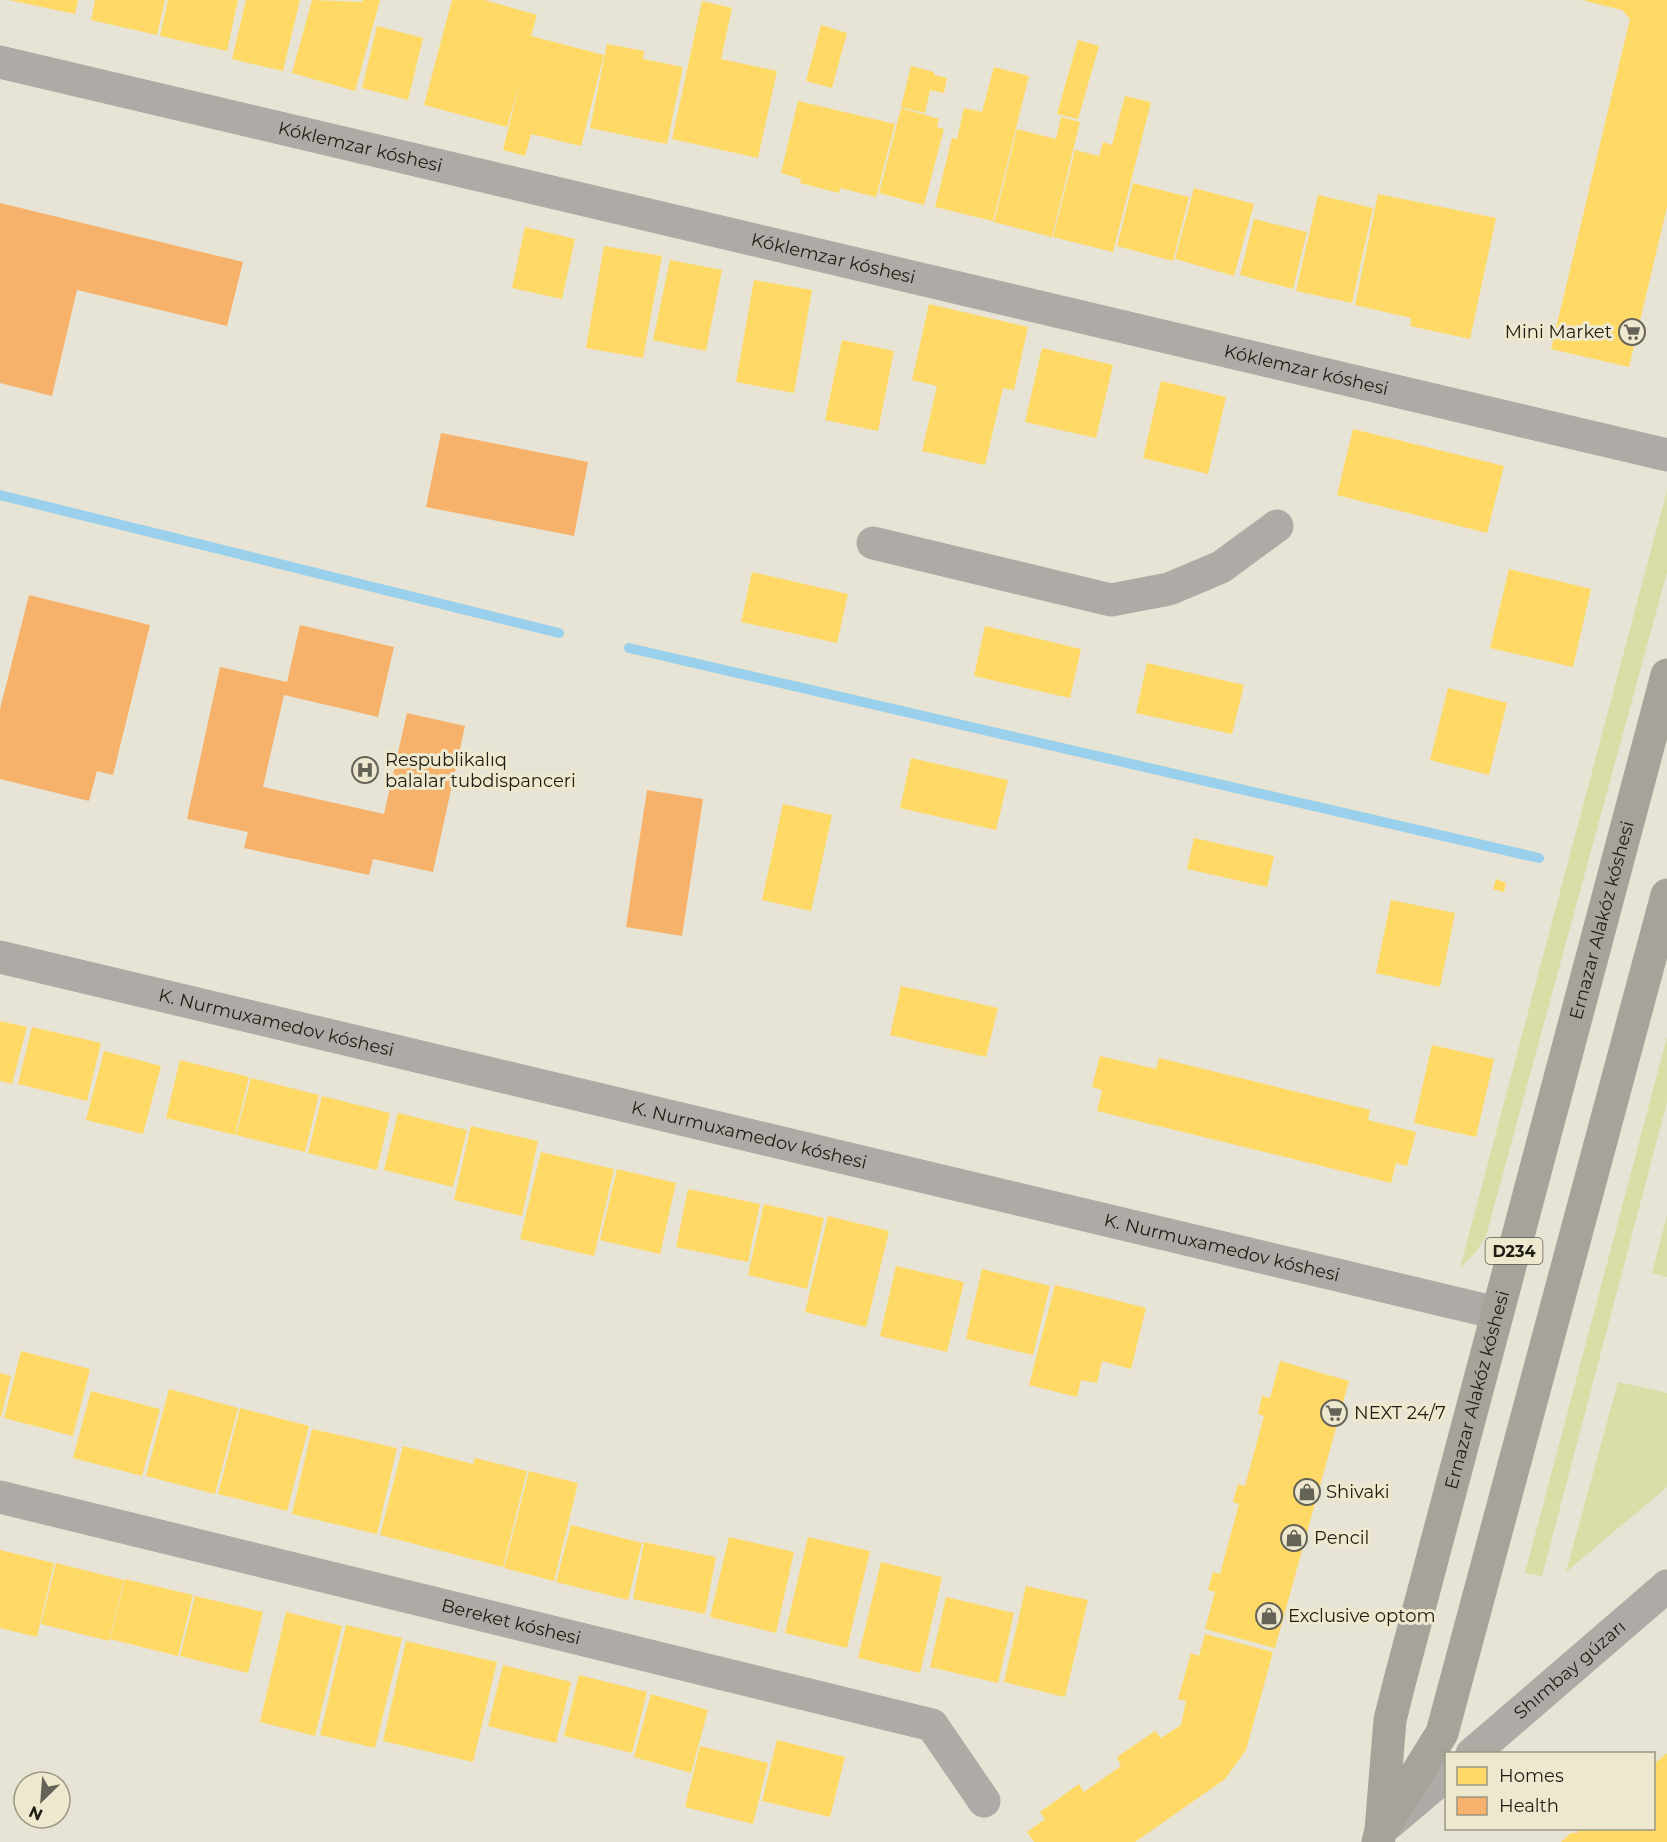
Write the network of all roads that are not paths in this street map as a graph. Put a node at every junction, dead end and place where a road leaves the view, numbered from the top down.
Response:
1 (0, 62) edge
2 (1667, 455) edge
3 (1277, 526) dead end
4 (873, 543) dead end
5 (1667, 675) edge
6 (1667, 895) edge
7 (0, 957) edge
8 (1497, 1312) junction
9 (0, 1497) edge
10 (1667, 1586) edge
11 (1474, 1752) edge
12 (1445, 1776) edge
13 (984, 1801) dead end
14 (1375, 1838) edge

1 - 2 street, Kóklemzar kóshesi
3 - 4 street
5 - 8 main road, Ernazar Alakóz kóshesi / D234
6 - 14 main road, D234
7 - 8 street, K. Nurmuxamedov kóshesi
8 - 14 main road, Ernazar Alakóz kóshesi / D234
9 - 13 street, Bereket kóshesi
10 - 11 street, Shımbay gúzarı
12 - 14 street

